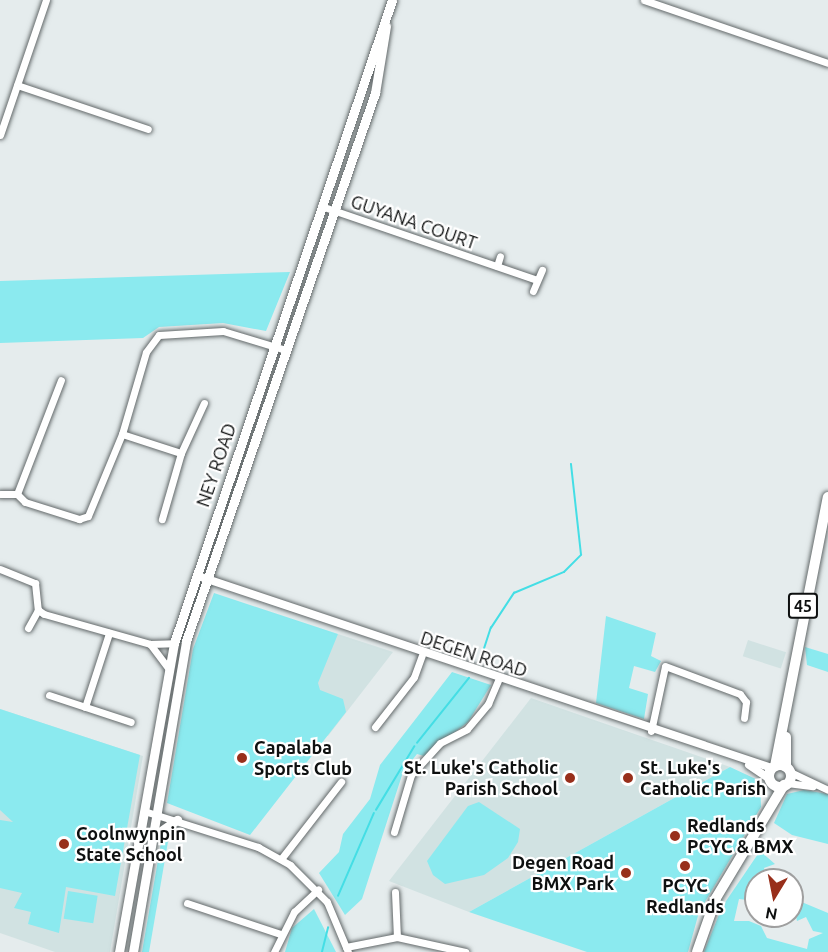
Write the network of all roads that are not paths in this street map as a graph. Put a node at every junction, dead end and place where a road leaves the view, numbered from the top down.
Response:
1 (46, 0) edge
2 (392, 0) edge
3 (644, 0) edge
4 (828, 63) edge
5 (17, 85) junction
6 (148, 129) dead end
7 (0, 135) edge
8 (321, 206) junction
9 (334, 210) junction
10 (500, 256) dead end
11 (497, 266) junction
12 (542, 270) dead end
13 (537, 280) junction
14 (533, 291) dead end
15 (274, 346) junction
16 (286, 350) junction
17 (62, 380) dead end
18 (204, 403) dead end
19 (122, 434) junction
20 (182, 453) junction
21 (0, 494) edge
22 (17, 494) junction
23 (828, 497) edge
24 (162, 519) dead end
25 (0, 569) edge
26 (196, 575) junction
27 (208, 579) junction
28 (38, 609) junction
29 (28, 628) dead end
30 (109, 633) junction
31 (174, 643) junction
32 (150, 644) junction
33 (422, 655) junction
34 (168, 668) junction
35 (498, 680) junction
36 (50, 695) dead end
37 (85, 707) junction
38 (744, 718) dead end
39 (131, 723) dead end
40 (375, 727) dead end
41 (651, 731) junction
42 (779, 775) junction
43 (341, 782) dead end
44 (819, 786) junction
45 (828, 790) edge
46 (144, 811) junction
47 (156, 813) junction
48 (177, 820) junction
49 (394, 832) dead end
50 (151, 838) junction
51 (281, 859) junction
52 (318, 890) junction
53 (395, 892) dead end
54 (187, 903) dead end
55 (280, 934) junction
56 (397, 937) junction
57 (347, 949) edge
58 (119, 952) edge
59 (133, 952) edge
60 (274, 952) edge
61 (465, 952) edge
62 (697, 952) edge

1 - 5 street
2 - 8 main road, NEY ROAD
2 - 9 main road, NEY ROAD
3 - 4 street
5 - 6 street
5 - 7 street
8 - 9 street, GUYANA COURT
8 - 15 main road, NEY ROAD
9 - 11 street, GUYANA COURT
9 - 16 main road, NEY ROAD
10 - 11 street, GUYANA COURT
11 - 13 street, GUYANA COURT
12 - 13 street
13 - 14 street
15 - 16 street
15 - 19 street
15 - 26 main road, NEY ROAD
16 - 27 main road, NEY ROAD
17 - 22 street
18 - 20 street
19 - 20 street
19 - 22 street
20 - 24 street
21 - 22 street
23 - 42 main road, 45
25 - 28 street
26 - 27 street, DEGEN ROAD
26 - 31 main road, NEY ROAD
27 - 33 street, DEGEN ROAD
27 - 47 main road, NEY ROAD
28 - 29 street
28 - 30 street
30 - 32 street
30 - 37 street
31 - 32 street
31 - 34 main road, NEY ROAD
32 - 34 street
33 - 35 street, DEGEN ROAD
33 - 40 street
34 - 46 main road, NEY ROAD
35 - 41 street, DEGEN ROAD
35 - 49 street
36 - 37 street
37 - 39 street
38 - 41 street
41 - 42 street, DEGEN ROAD
42 - 44 street, DEGEN ROAD
42 - 44 street, DEGEN ROAD
42 - 62 main road
43 - 51 street
44 - 45 street, DEGEN ROAD
46 - 47 street
46 - 58 main road, NEY ROAD
47 - 48 street
47 - 50 main road, NEY ROAD
48 - 50 main road
48 - 51 street
50 - 59 main road, NEY ROAD
51 - 52 street
52 - 55 street
52 - 57 street
53 - 56 street
54 - 55 street
55 - 60 street
56 - 57 street
56 - 61 street

